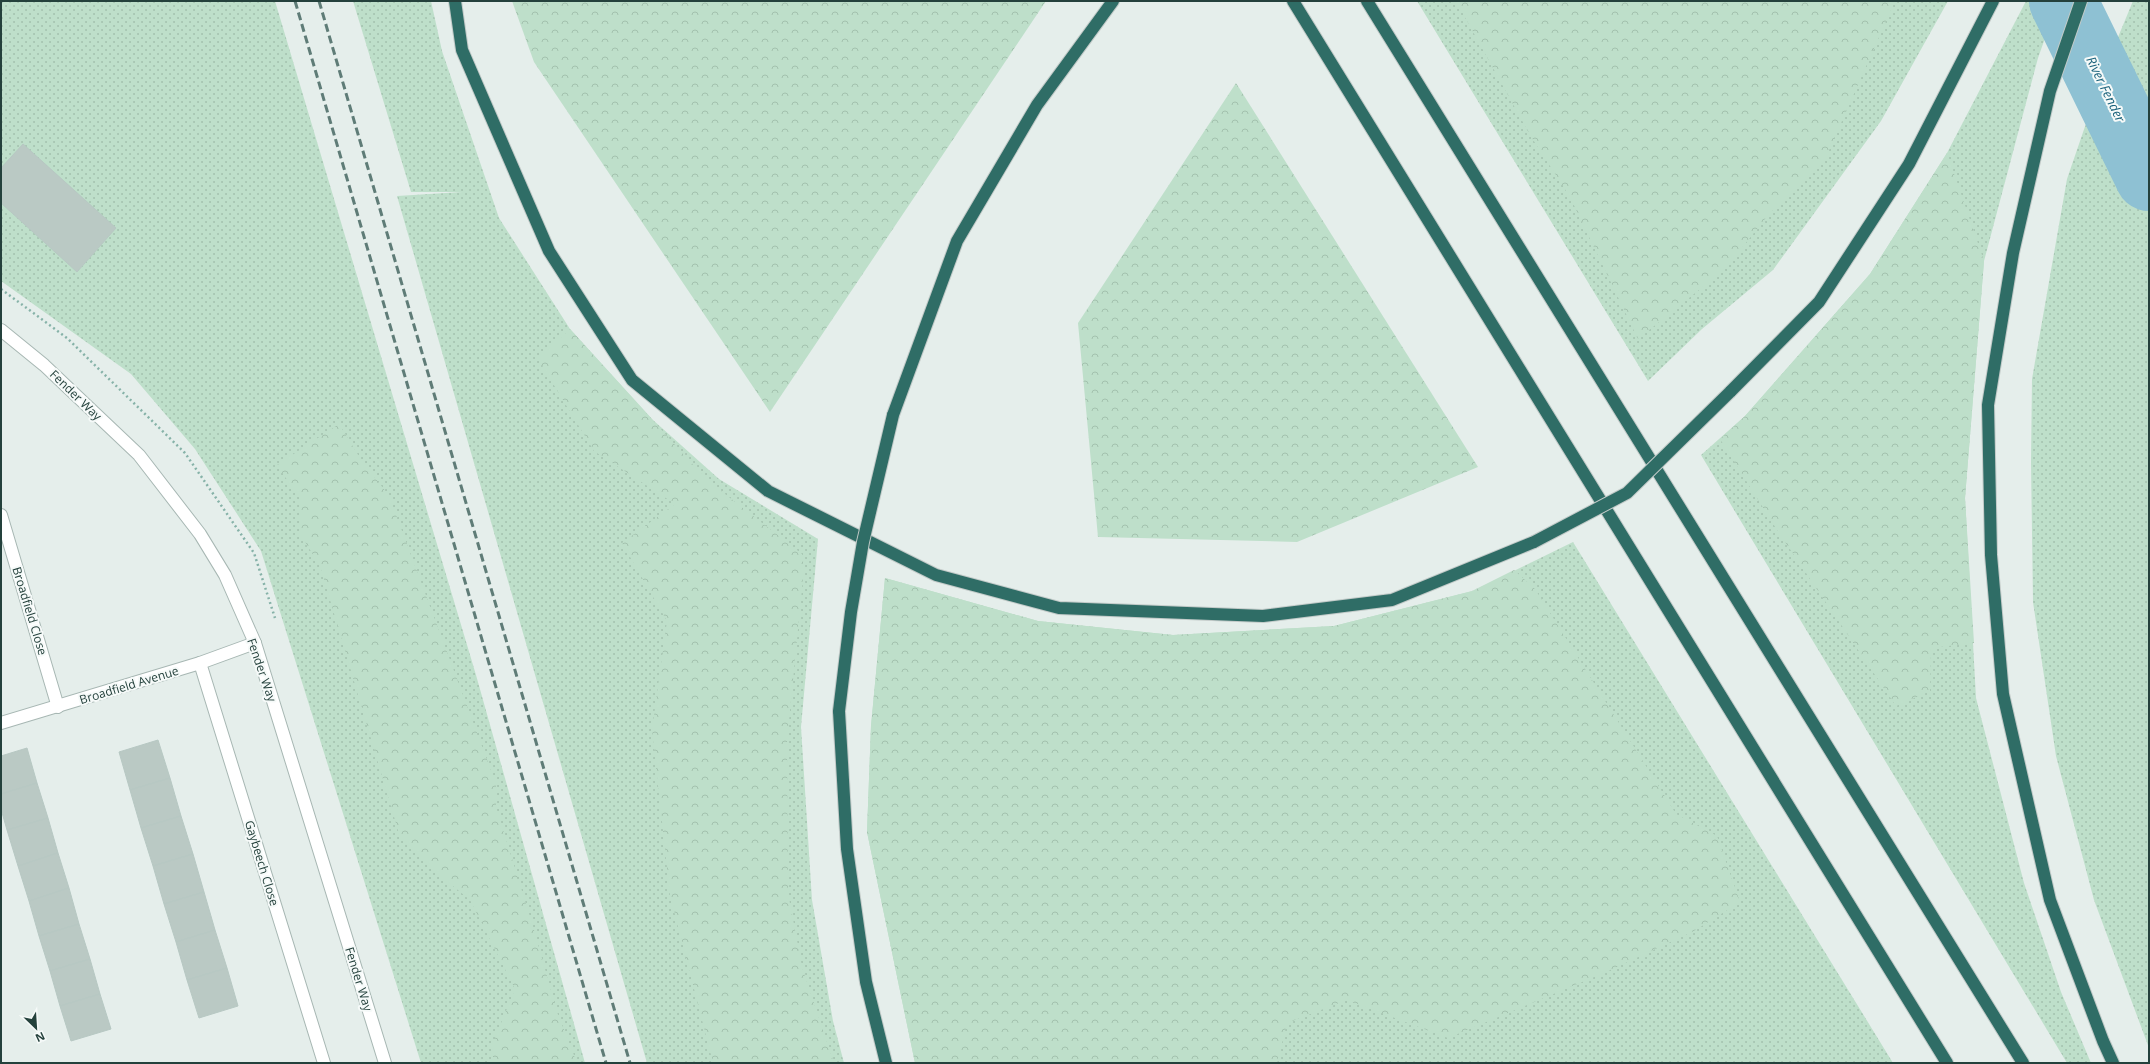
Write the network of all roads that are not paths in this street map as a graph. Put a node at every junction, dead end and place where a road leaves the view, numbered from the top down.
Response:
1 (455, 1) edge
2 (1113, 1) edge
3 (1293, 1) edge
4 (1367, 1) edge
5 (1993, 1) edge
6 (2081, 1) edge
7 (1, 330) edge
8 (1, 515) edge
9 (255, 643) junction
10 (200, 663) junction
11 (58, 707) junction
12 (1, 723) edge
13 (324, 1063) edge
14 (385, 1063) edge
15 (886, 1063) edge
16 (1947, 1063) edge
17 (2023, 1063) edge
18 (2113, 1063) edge

1 - 5 highway, bridge
2 - 15 highway, bridge
3 - 16 highway
4 - 17 highway
6 - 18 highway
7 - 9 street, Fender Way
8 - 11 street, Broadfield Close
9 - 10 street, Broadfield Avenue
9 - 14 street, Fender Way
10 - 11 street, Broadfield Avenue
10 - 13 street, Gaybeech Close
11 - 12 street, Broadfield Avenue

